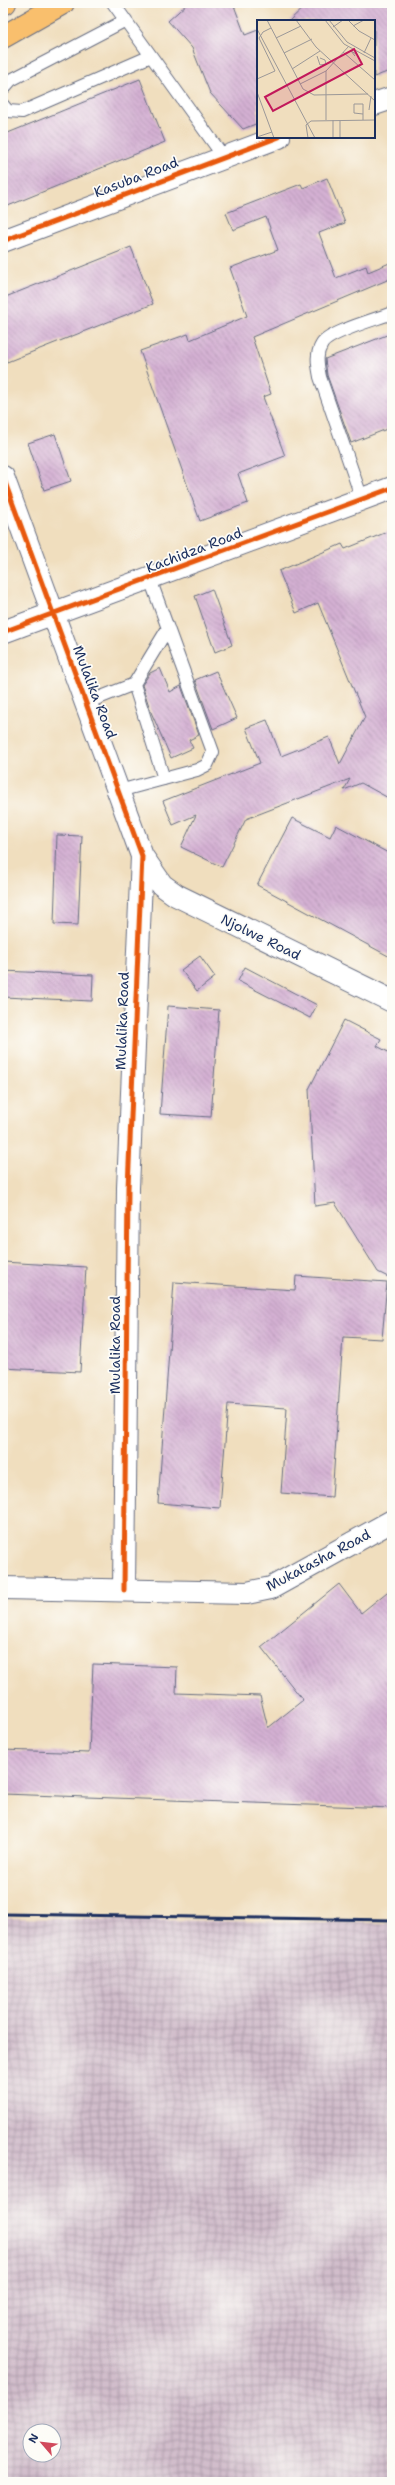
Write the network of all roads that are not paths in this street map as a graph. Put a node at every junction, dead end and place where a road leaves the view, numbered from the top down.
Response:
1 (63, 3) edge
2 (113, 3) edge
3 (126, 20) junction
4 (3, 38) edge
5 (151, 56) junction
6 (3, 89) edge
7 (392, 98) edge
8 (375, 104) edge
9 (3, 105) edge
10 (276, 138) edge
11 (223, 156) junction
12 (3, 241) edge
13 (392, 313) edge
14 (3, 477) edge
15 (392, 488) edge
16 (362, 499) junction
17 (150, 579) junction
18 (53, 615) junction
19 (168, 628) junction
20 (3, 632) edge
21 (134, 684) junction
22 (86, 703) junction
23 (164, 779) junction
24 (119, 791) junction
25 (142, 856) junction
26 (392, 1001) edge
27 (392, 1520) edge
28 (3, 1588) edge
29 (124, 1590) junction

1 - 4 main road
2 - 3 lane
3 - 5 lane
3 - 6 lane
5 - 9 lane
5 - 11 lane
7 - 8 street
10 - 11 street, Kasuba Road
11 - 12 street, Kasuba Road
13 - 16 lane
14 - 18 street, Mulalika Road
15 - 16 street, Kachidza Road
16 - 17 street, Kachidza Road
17 - 18 street, Kachidza Road
17 - 19 lane
18 - 20 street, Kachidza Road
18 - 22 street, Mulalika Road
19 - 21 lane
19 - 23 lane
21 - 22 lane
21 - 23 lane
22 - 24 street, Mulalika Road
23 - 24 lane
24 - 25 street, Mulalika Road
25 - 26 street, Njolwe Road
25 - 29 street, Mulalika Road
27 - 29 street, Mukatasha Road
28 - 29 street, Mukatasha Road

